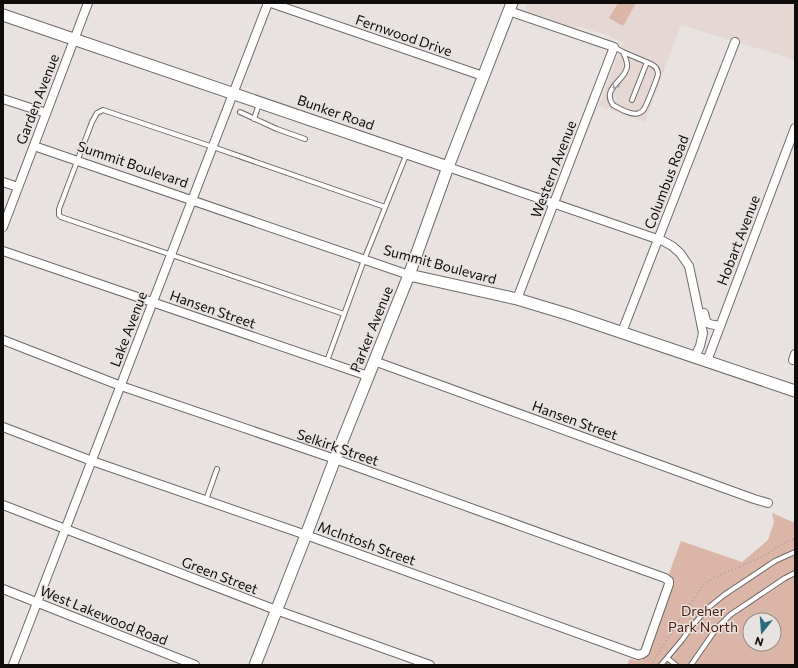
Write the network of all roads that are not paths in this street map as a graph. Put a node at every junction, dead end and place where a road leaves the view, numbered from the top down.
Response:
1 (88, 3) edge
2 (270, 3) edge
3 (510, 7) edge
4 (3, 15) edge
5 (74, 38) junction
6 (734, 42) dead end
7 (614, 47) junction
8 (623, 52) junction
9 (647, 62) junction
10 (483, 76) junction
11 (234, 93) junction
12 (3, 99) edge
13 (632, 100) dead end
14 (260, 102) junction
15 (240, 112) dead end
16 (46, 114) junction
17 (254, 119) junction
18 (795, 128) edge
19 (305, 139) dead end
20 (34, 146) junction
21 (213, 147) junction
22 (407, 153) junction
23 (78, 161) junction
24 (448, 167) junction
25 (3, 182) edge
26 (18, 187) junction
27 (192, 200) junction
28 (553, 203) junction
29 (385, 207) junction
30 (3, 227) edge
31 (658, 240) junction
32 (3, 251) edge
33 (171, 254) junction
34 (364, 260) junction
35 (409, 275) junction
36 (696, 294) junction
37 (517, 299) junction
38 (153, 302) junction
39 (344, 314) junction
40 (724, 314) junction
41 (715, 325) junction
42 (622, 332) junction
43 (703, 333) junction
44 (3, 340) edge
45 (695, 357) junction
46 (374, 361) junction
47 (707, 361) junction
48 (326, 362) junction
49 (368, 376) junction
50 (121, 386) junction
51 (795, 391) edge
52 (3, 427) edge
53 (335, 459) junction
54 (92, 461) junction
55 (217, 469) dead end
56 (206, 501) junction
57 (768, 503) dead end
58 (3, 505) edge
59 (65, 529) junction
60 (306, 535) junction
61 (795, 552) edge
62 (795, 573) edge
63 (665, 578) joint
64 (3, 589) edge
65 (37, 602) junction
66 (276, 610) junction
67 (667, 658) junction
68 (13, 665) edge
69 (195, 665) edge
70 (255, 665) edge
71 (430, 665) edge
72 (661, 665) edge
73 (676, 665) edge
74 (691, 665) edge

1 - 5 street, Garden Avenue
2 - 10 street, Fernwood Drive
2 - 11 street, Lake Avenue
3 - 7 street
3 - 10 street, Parker Avenue
4 - 5 street, Bunker Road
5 - 11 street, Bunker Road
5 - 16 street, Garden Avenue
6 - 31 street, Columbus Road
7 - 8 lane
7 - 28 street, Western Avenue
8 - 9 lane
8 -> 9 lane
9 - 13 lane
10 - 24 street, Parker Avenue
11 - 14 street, Bunker Road
11 - 21 street, Lake Avenue
12 - 16 street
14 - 17 lane
14 - 22 street, Bunker Road
15 - 17 lane
16 - 20 street, Garden Avenue
17 - 19 lane
18 - 40 street, Hobart Avenue
20 - 23 street, Summit Boulevard
20 - 26 street, Garden Avenue
21 - 23 lane
21 - 27 street, Lake Avenue
21 - 29 lane
22 - 24 street, Bunker Road
22 - 29 lane
23 - 27 street, Summit Boulevard
23 - 33 lane
24 - 28 street, Bunker Road
24 - 35 street, Parker Avenue
25 - 26 street
26 - 30 street, Garden Avenue
27 - 33 street, Lake Avenue
27 - 34 street, Summit Boulevard
28 - 31 street, Bunker Road
28 - 37 street, Western Avenue
29 - 34 lane
31 - 36 street, Bunker Road
31 - 42 street, Columbus Road
32 - 38 street, Hansen Street
33 - 38 street, Lake Avenue
33 - 39 lane
34 - 35 street, Summit Boulevard
34 - 39 lane
35 - 37 street, Summit Boulevard
35 - 46 street, Parker Avenue
36 - 41 street
36 - 43 street
37 - 42 street, Summit Boulevard
38 - 48 street, Hansen Street
38 - 50 street, Lake Avenue
39 - 48 lane
40 - 41 street
40 - 47 street, Hobart Avenue
41 - 43 street
42 - 45 street, Summit Boulevard
43 - 45 street
44 - 50 street, Selkirk Street
45 - 47 street, Summit Boulevard
46 - 49 street, Parker Avenue
46 - 57 street, Hansen Street
47 - 51 street, Summit Boulevard
48 - 49 street, Hansen Street
49 - 53 street, Parker Avenue
50 - 53 street, Selkirk Street
50 - 54 street, Lake Avenue
52 - 54 street, McIntosh Street
53 - 60 street, Parker Avenue
53 - 63 street, Selkirk Street
54 - 56 street, McIntosh Street
54 - 59 street, Lake Avenue
55 - 56 lane
56 - 60 street, McIntosh Street
58 - 59 street, Green Street
59 - 65 street, Lake Avenue
59 - 66 street, Green Street
60 - 63 street, McIntosh Street
60 - 66 street, Parker Avenue
61 - 67 lane
62 - 74 lane
64 - 65 street, West Lakewood Road
65 - 68 street, Lake Avenue
65 - 69 street, West Lakewood Road
66 - 70 street, Parker Avenue
66 - 71 street, Green Street
67 - 72 lane
67 - 73 lane

